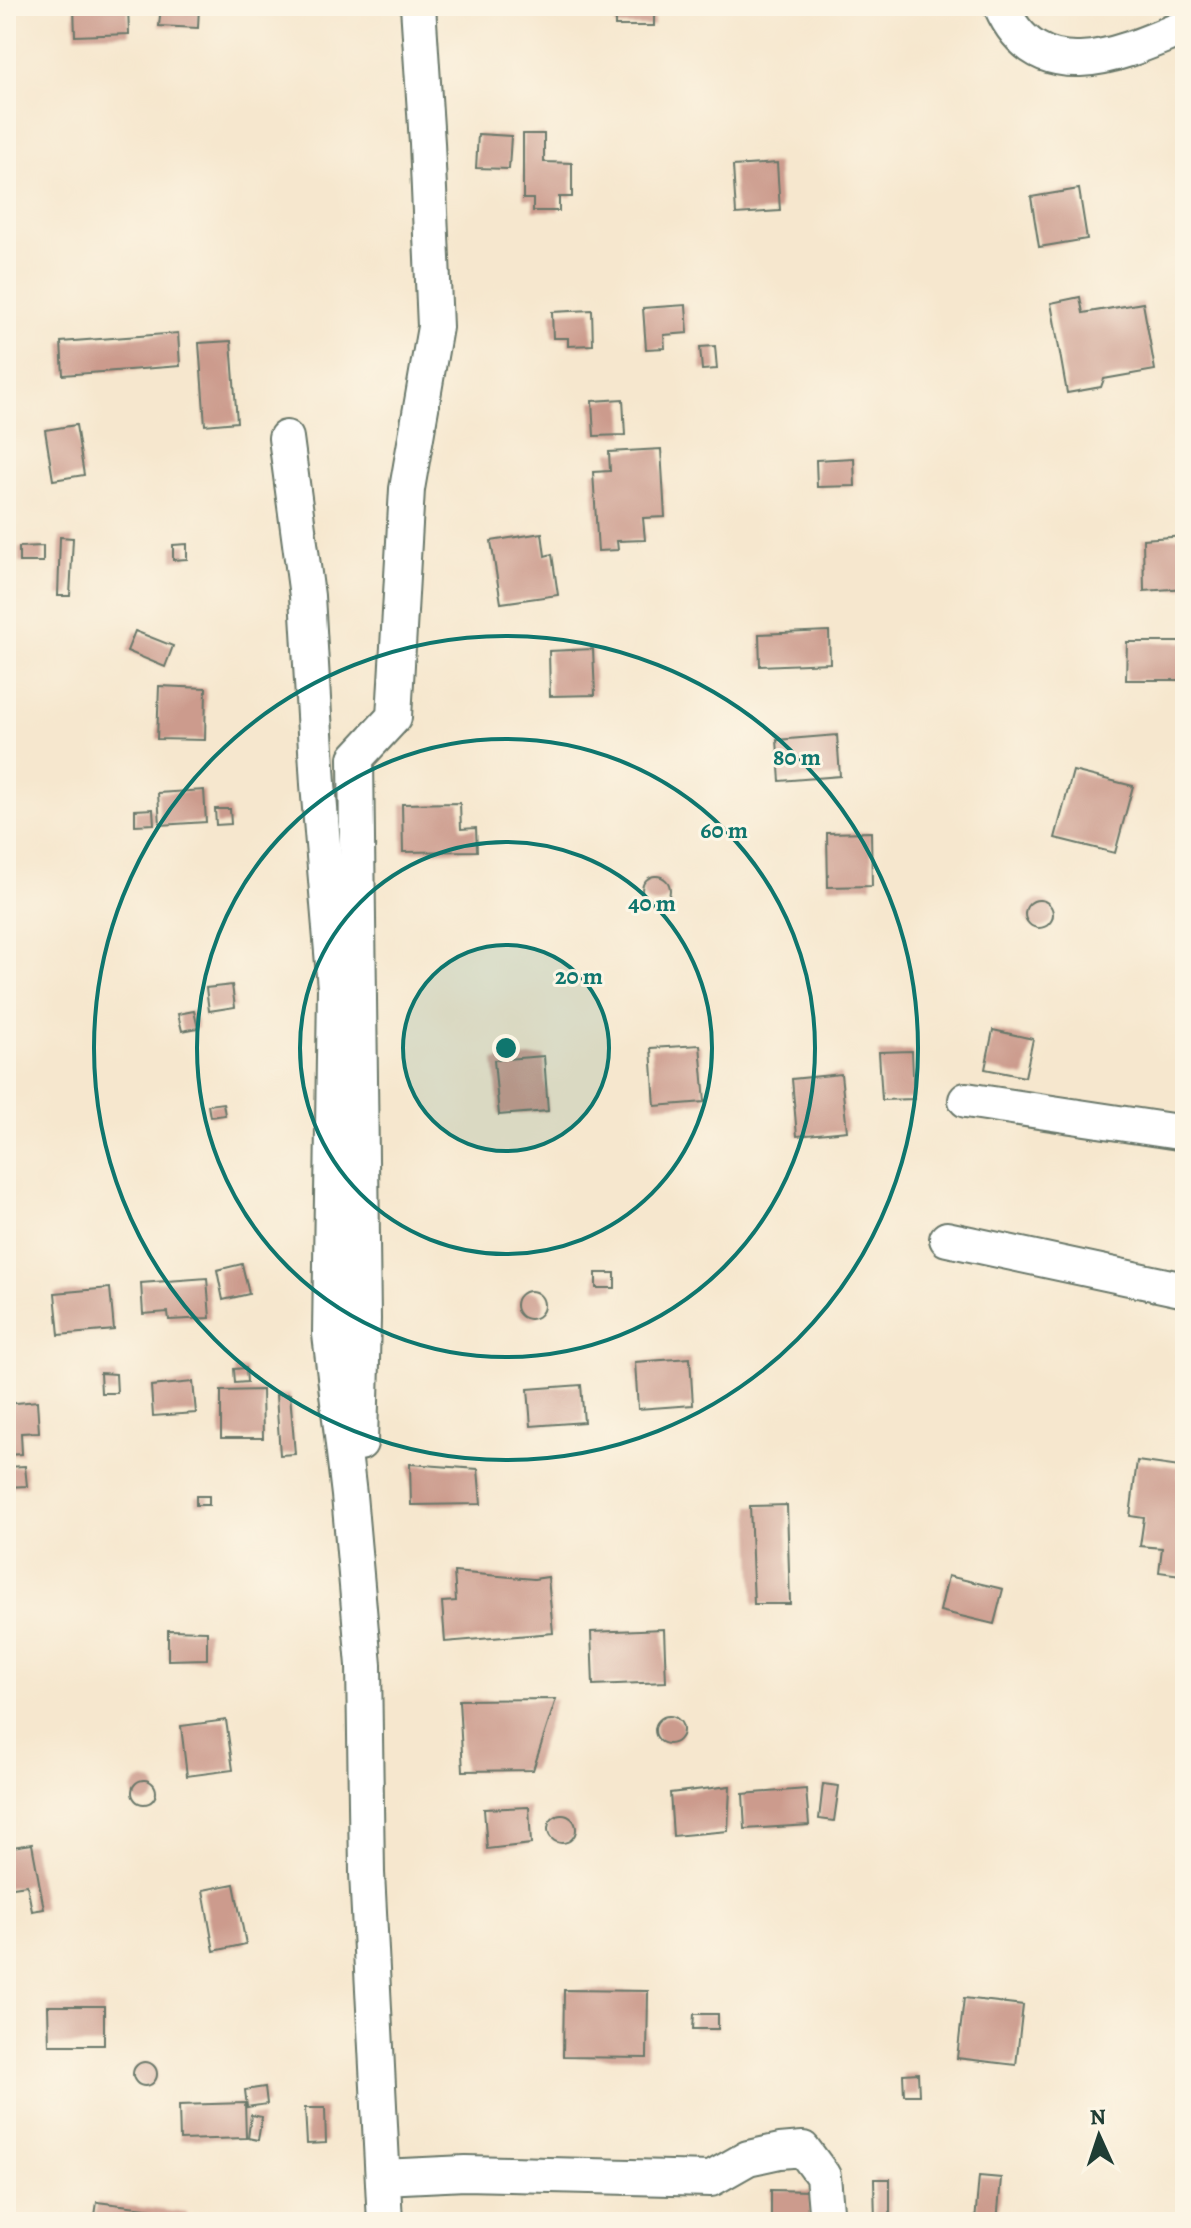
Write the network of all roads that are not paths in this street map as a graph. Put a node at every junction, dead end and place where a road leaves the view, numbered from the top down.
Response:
1 (418, 6) edge
2 (1001, 6) edge
3 (1185, 27) edge
4 (286, 438) dead end
5 (966, 1100) dead end
6 (1185, 1133) edge
7 (947, 1239) dead end
8 (1185, 1290) edge
9 (357, 1584) junction
10 (383, 2177) junction
11 (385, 2222) edge
12 (827, 2222) edge

1 - 9 street
2 - 3 street
4 - 9 street
5 - 6 street
7 - 8 street
9 - 10 street
10 - 11 street
10 - 12 street

